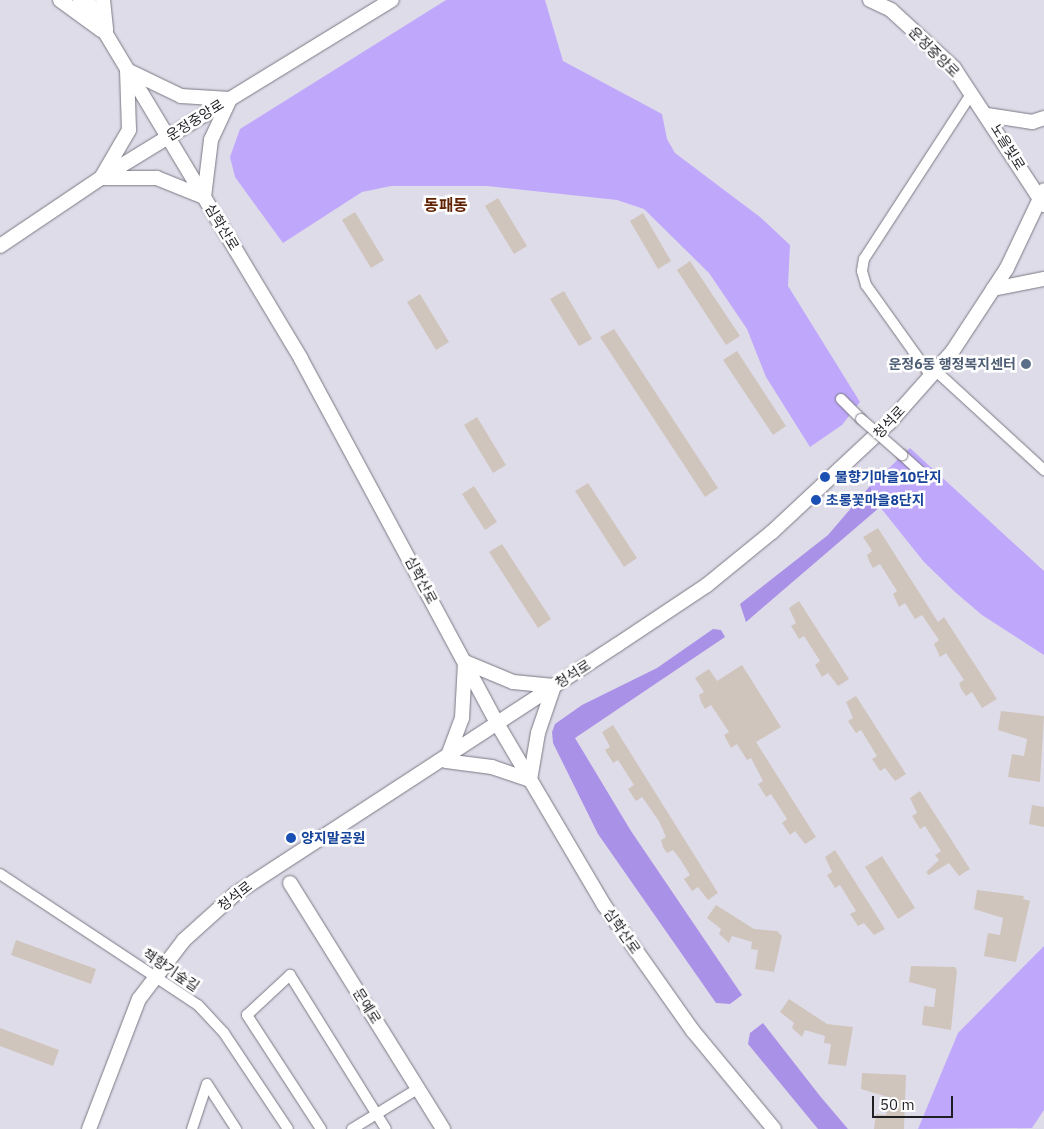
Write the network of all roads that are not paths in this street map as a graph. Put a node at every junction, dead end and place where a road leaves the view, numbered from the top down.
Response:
1 (60, 0) edge
2 (80, 0) edge
3 (88, 0) edge
4 (103, 0) edge
5 (392, 0) edge
6 (870, 0) edge
7 (94, 14) junction
8 (106, 34) junction
9 (127, 70) junction
10 (972, 93) junction
11 (230, 99) junction
12 (988, 115) junction
13 (1044, 118) edge
14 (168, 137) junction
15 (101, 178) junction
16 (204, 197) junction
17 (1043, 198) edge
18 (0, 246) edge
19 (1044, 279) edge
20 (993, 289) junction
21 (934, 373) junction
22 (841, 399) dead end
23 (1044, 470) edge
24 (921, 472) dead end
25 (465, 662) junction
26 (554, 686) junction
27 (498, 725) junction
28 (446, 761) junction
29 (530, 780) junction
30 (0, 874) edge
31 (290, 883) dead end
32 (154, 975) junction
33 (419, 1088) junction
34 (376, 1112) junction
35 (89, 1129) edge
36 (192, 1129) edge
37 (236, 1129) edge
38 (288, 1129) edge
39 (321, 1129) edge
40 (352, 1129) edge
41 (386, 1129) edge
42 (443, 1129) edge
43 (774, 1129) edge

1 - 8 street
2 - 7 street
3 - 7 street
4 - 8 street
5 - 11 street, 운정중앙로
6 - 10 street, 운정중앙로
7 - 8 street, 심학산로
8 - 9 street, 심학산로
9 - 11 street
9 - 14 street, 심학산로
9 - 15 street
10 - 12 street, 운정중앙로
10 - 21 street
11 - 14 street, 운정중앙로
11 - 16 street
12 - 13 street
12 - 17 street, 노을빛로
14 - 15 street, 운정중앙로
14 - 16 street, 심학산로
15 - 16 street
15 - 18 street, 운정중앙로
16 - 25 street, 심학산로
17 - 20 street, 청석로
19 - 20 street
20 - 21 street, 청석로
21 - 23 street
21 - 26 street, 청석로
22 - 24 street, bridge
25 - 26 street
25 - 27 street, 심학산로
25 - 28 street
26 - 27 street, 청석로
26 - 29 street
27 - 28 street, 청석로
27 - 29 street, 심학산로
28 - 29 street
28 - 32 street, 청석로
29 - 43 street, 심학산로
30 - 32 street, 책향기숲길
31 - 33 street, 문예로
32 - 35 street, 청석로
32 - 38 street, 책향기숲길
33 - 34 street
33 - 42 street, 문예로
34 - 39 street
34 - 40 street
34 - 41 street
36 - 37 street

